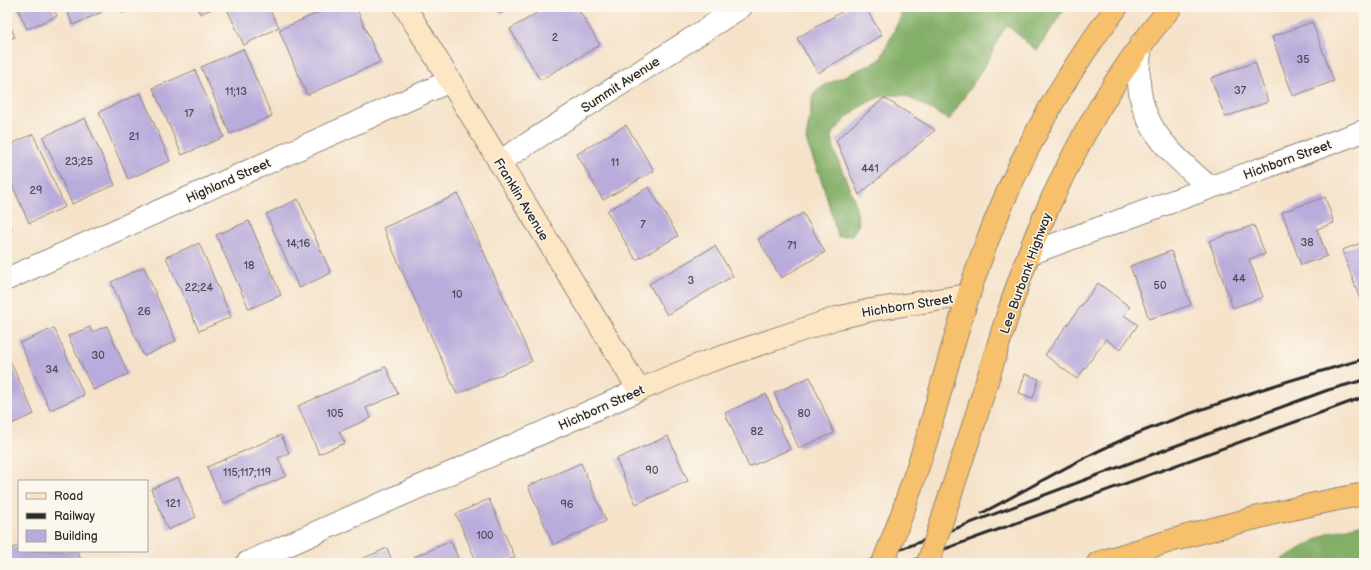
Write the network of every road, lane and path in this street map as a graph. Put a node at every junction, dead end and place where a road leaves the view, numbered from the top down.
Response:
1 (405, 7) edge
2 (741, 7) edge
3 (1117, 7) edge
4 (1171, 7) edge
5 (1141, 44) junction
6 (450, 81) junction
7 (1364, 131) edge
8 (499, 162) junction
9 (1209, 187) junction
10 (1029, 254) junction
11 (7, 278) edge
12 (969, 295) junction
13 (639, 390) junction
14 (1364, 494) edge
15 (247, 563) edge
16 (883, 563) edge
17 (928, 563) edge
18 (1098, 563) edge

1 - 6 street, Franklin Avenue
2 - 8 street, Summit Avenue
3 - 12 highway
4 - 5 highway, Lee Burbank Highway
5 - 9 street
5 - 10 highway, Lee Burbank Highway
6 - 8 street, Franklin Avenue
6 - 11 street, Highland Street
7 - 9 street, Hichborn Street
8 - 13 street, Franklin Avenue
9 - 10 street, Hichborn Street
10 - 17 highway, Lee Burbank Highway, bridge
12 - 13 street, Hichborn Street
12 - 16 highway, bridge
13 - 15 street, Hichborn Street
14 - 18 highway

